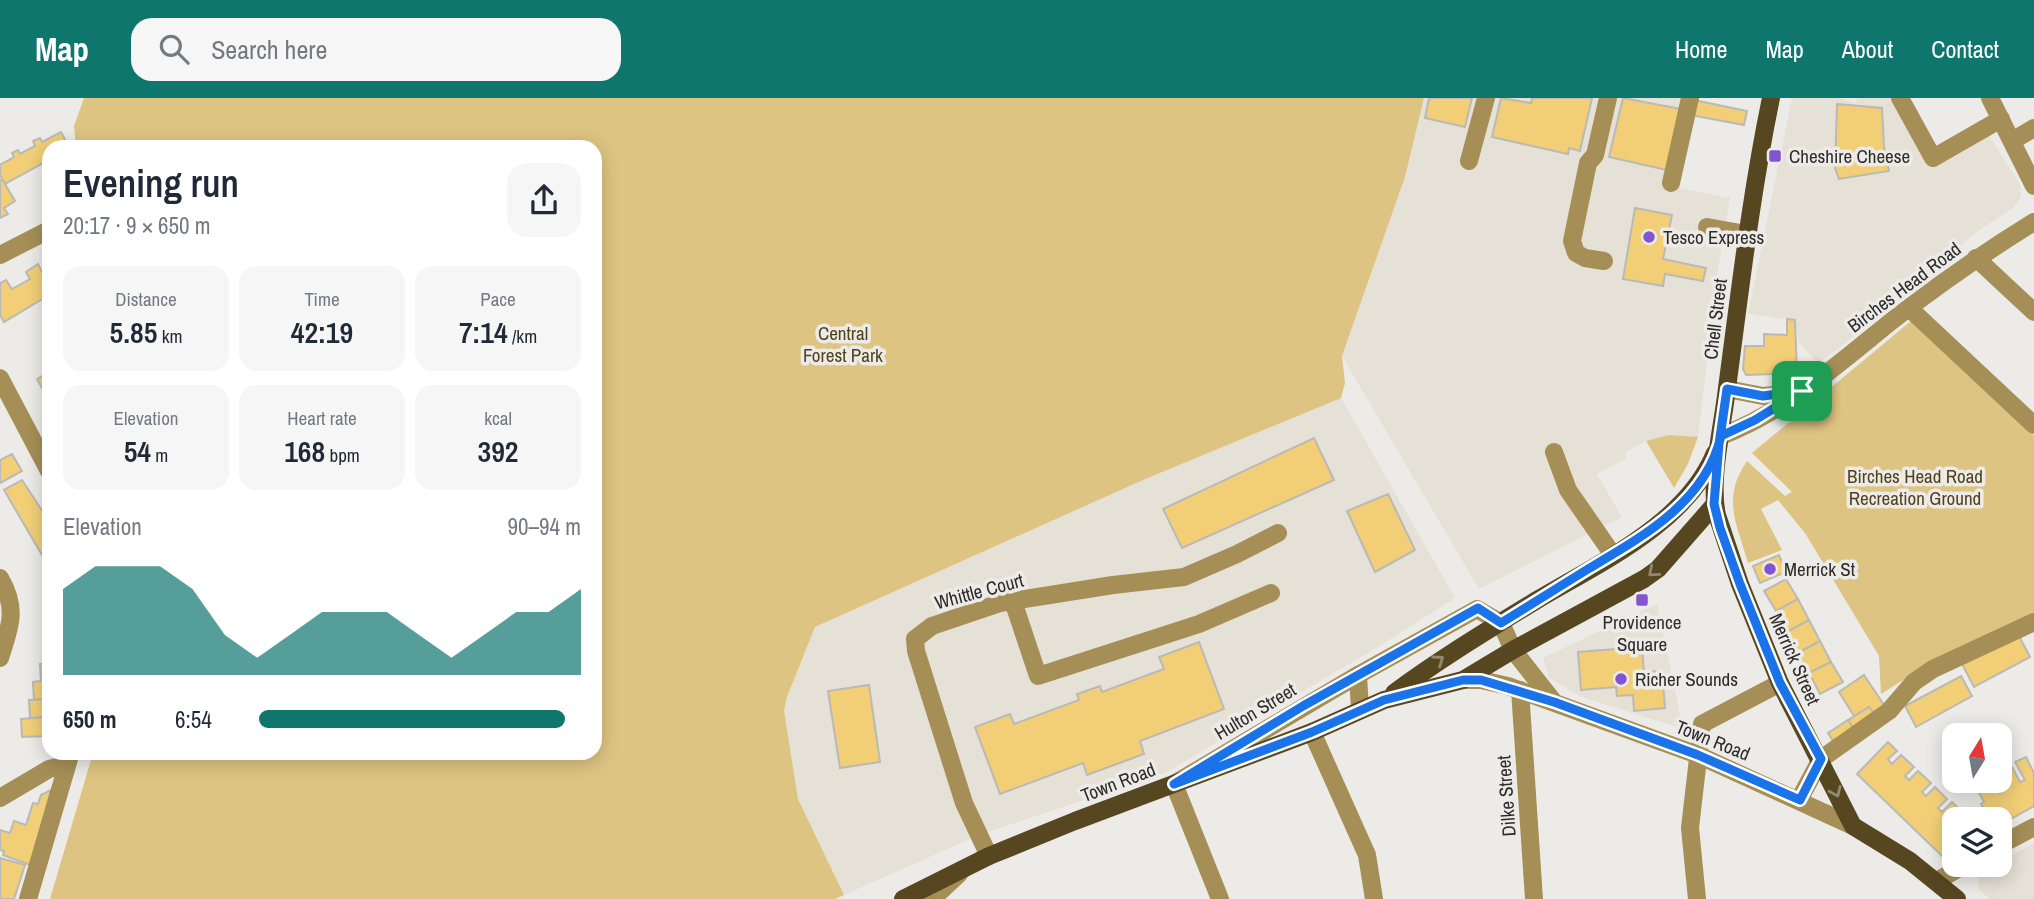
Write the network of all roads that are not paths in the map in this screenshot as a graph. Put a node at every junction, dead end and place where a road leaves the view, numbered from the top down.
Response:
1 (1486, 98) edge
2 (1608, 98) edge
3 (1690, 98) edge
4 (1769, 98) edge
5 (1900, 98) edge
6 (1990, 98) edge
7 (2001, 119) junction
8 (2034, 128) edge
9 (2012, 141) junction
10 (1469, 161) dead end
11 (1671, 183) dead end
12 (2034, 186) edge
13 (2034, 222) edge
14 (1707, 227) dead end
15 (42, 234) edge
16 (1746, 234) junction
17 (0, 255) edge
18 (1976, 258) junction
19 (1604, 261) dead end
20 (1909, 308) junction
21 (2034, 312) edge
22 (2, 384) edge
23 (1727, 389) junction
24 (1802, 391) junction
25 (2034, 425) edge
26 (1720, 440) junction
27 (42, 446) edge
28 (1554, 452) dead end
29 (1714, 504) junction
30 (1699, 522) junction
31 (1659, 524) junction
32 (1278, 533) dead end
33 (1722, 533) junction
34 (1613, 555) junction
35 (0, 578) edge
36 (1271, 593) dead end
37 (1013, 601) junction
38 (2034, 622) edge
39 (1501, 623) junction
40 (1513, 650) junction
41 (0, 658) edge
42 (1358, 675) junction
43 (1463, 680) junction
44 (1780, 683) junction
45 (1520, 690) junction
46 (1384, 700) junction
47 (1554, 702) junction
48 (1360, 710) junction
49 (1312, 732) junction
50 (1698, 755) junction
51 (1821, 759) junction
52 (68, 761) edge
53 (1174, 784) junction
54 (0, 798) edge
55 (1800, 800) junction
56 (1853, 826) junction
57 (2034, 827) edge
58 (2012, 839) edge
59 (989, 856) junction
60 (964, 869) junction
61 (1944, 877) edge
62 (1937, 881) junction
63 (28, 899) edge
64 (903, 899) edge
65 (932, 899) edge
66 (1220, 899) edge
67 (1374, 899) edge
68 (1534, 899) edge
69 (1697, 899) edge
70 (1957, 899) edge

1 - 10 street
2 - 19 street
3 - 11 street
4 - 16 main road, Chell Street
5 - 7 street
6 - 7 street
7 - 9 street
8 - 9 street
9 - 12 street
13 - 18 street, Birches Head Road
14 - 16 street
15 - 17 street
16 - 23 main road, Chell Street
18 - 20 street, Birches Head Road
18 - 21 street
20 - 24 street, Birches Head Road
20 - 25 street
22 - 27 street
23 - 24 street
23 - 26 main road, Chell Street
24 - 26 street, Birches Head Road
26 - 29 main road, Chell Street
26 - 31 main road
28 - 34 street
29 - 30 main road
29 - 33 main road, Merrick Street
30 - 31 main road
30 - 33 main road
30 -> 40 main road
31 - 34 main road
32 - 37 street, Whittle Court
33 - 44 main road, Merrick Street
34 - 39 main road
35 - 41 street
36 - 37 street
37 - 59 street, Whittle Court
38 - 51 street
39 - 40 street
39 - 42 street, Hulton Street
46 -> 39 main road
40 - 43 main road
40 - 47 street
42 - 48 street
42 - 53 street, Hulton Street
43 - 45 street, Town Road
43 - 46 main road, Town Road
44 - 50 street
44 - 51 main road, Merrick Street
45 - 47 street, Town Road
45 - 68 street, Dilke Street
46 - 48 main road, Town Road
47 - 50 street, Town Road
48 - 49 main road, Town Road
49 - 53 main road, Town Road
49 - 67 street
50 - 55 street, Town Road
50 - 69 street
51 - 55 street
51 -> 56 main road, Merrick Street
52 - 54 street
52 - 63 street
53 - 59 main road, Town Road
53 - 66 street
55 - 56 street, Town Road
56 - 62 main road
57 - 58 street
59 - 60 main road, Town Road
60 - 64 main road, Town Road
60 - 65 street
61 - 62 street
62 - 70 main road

